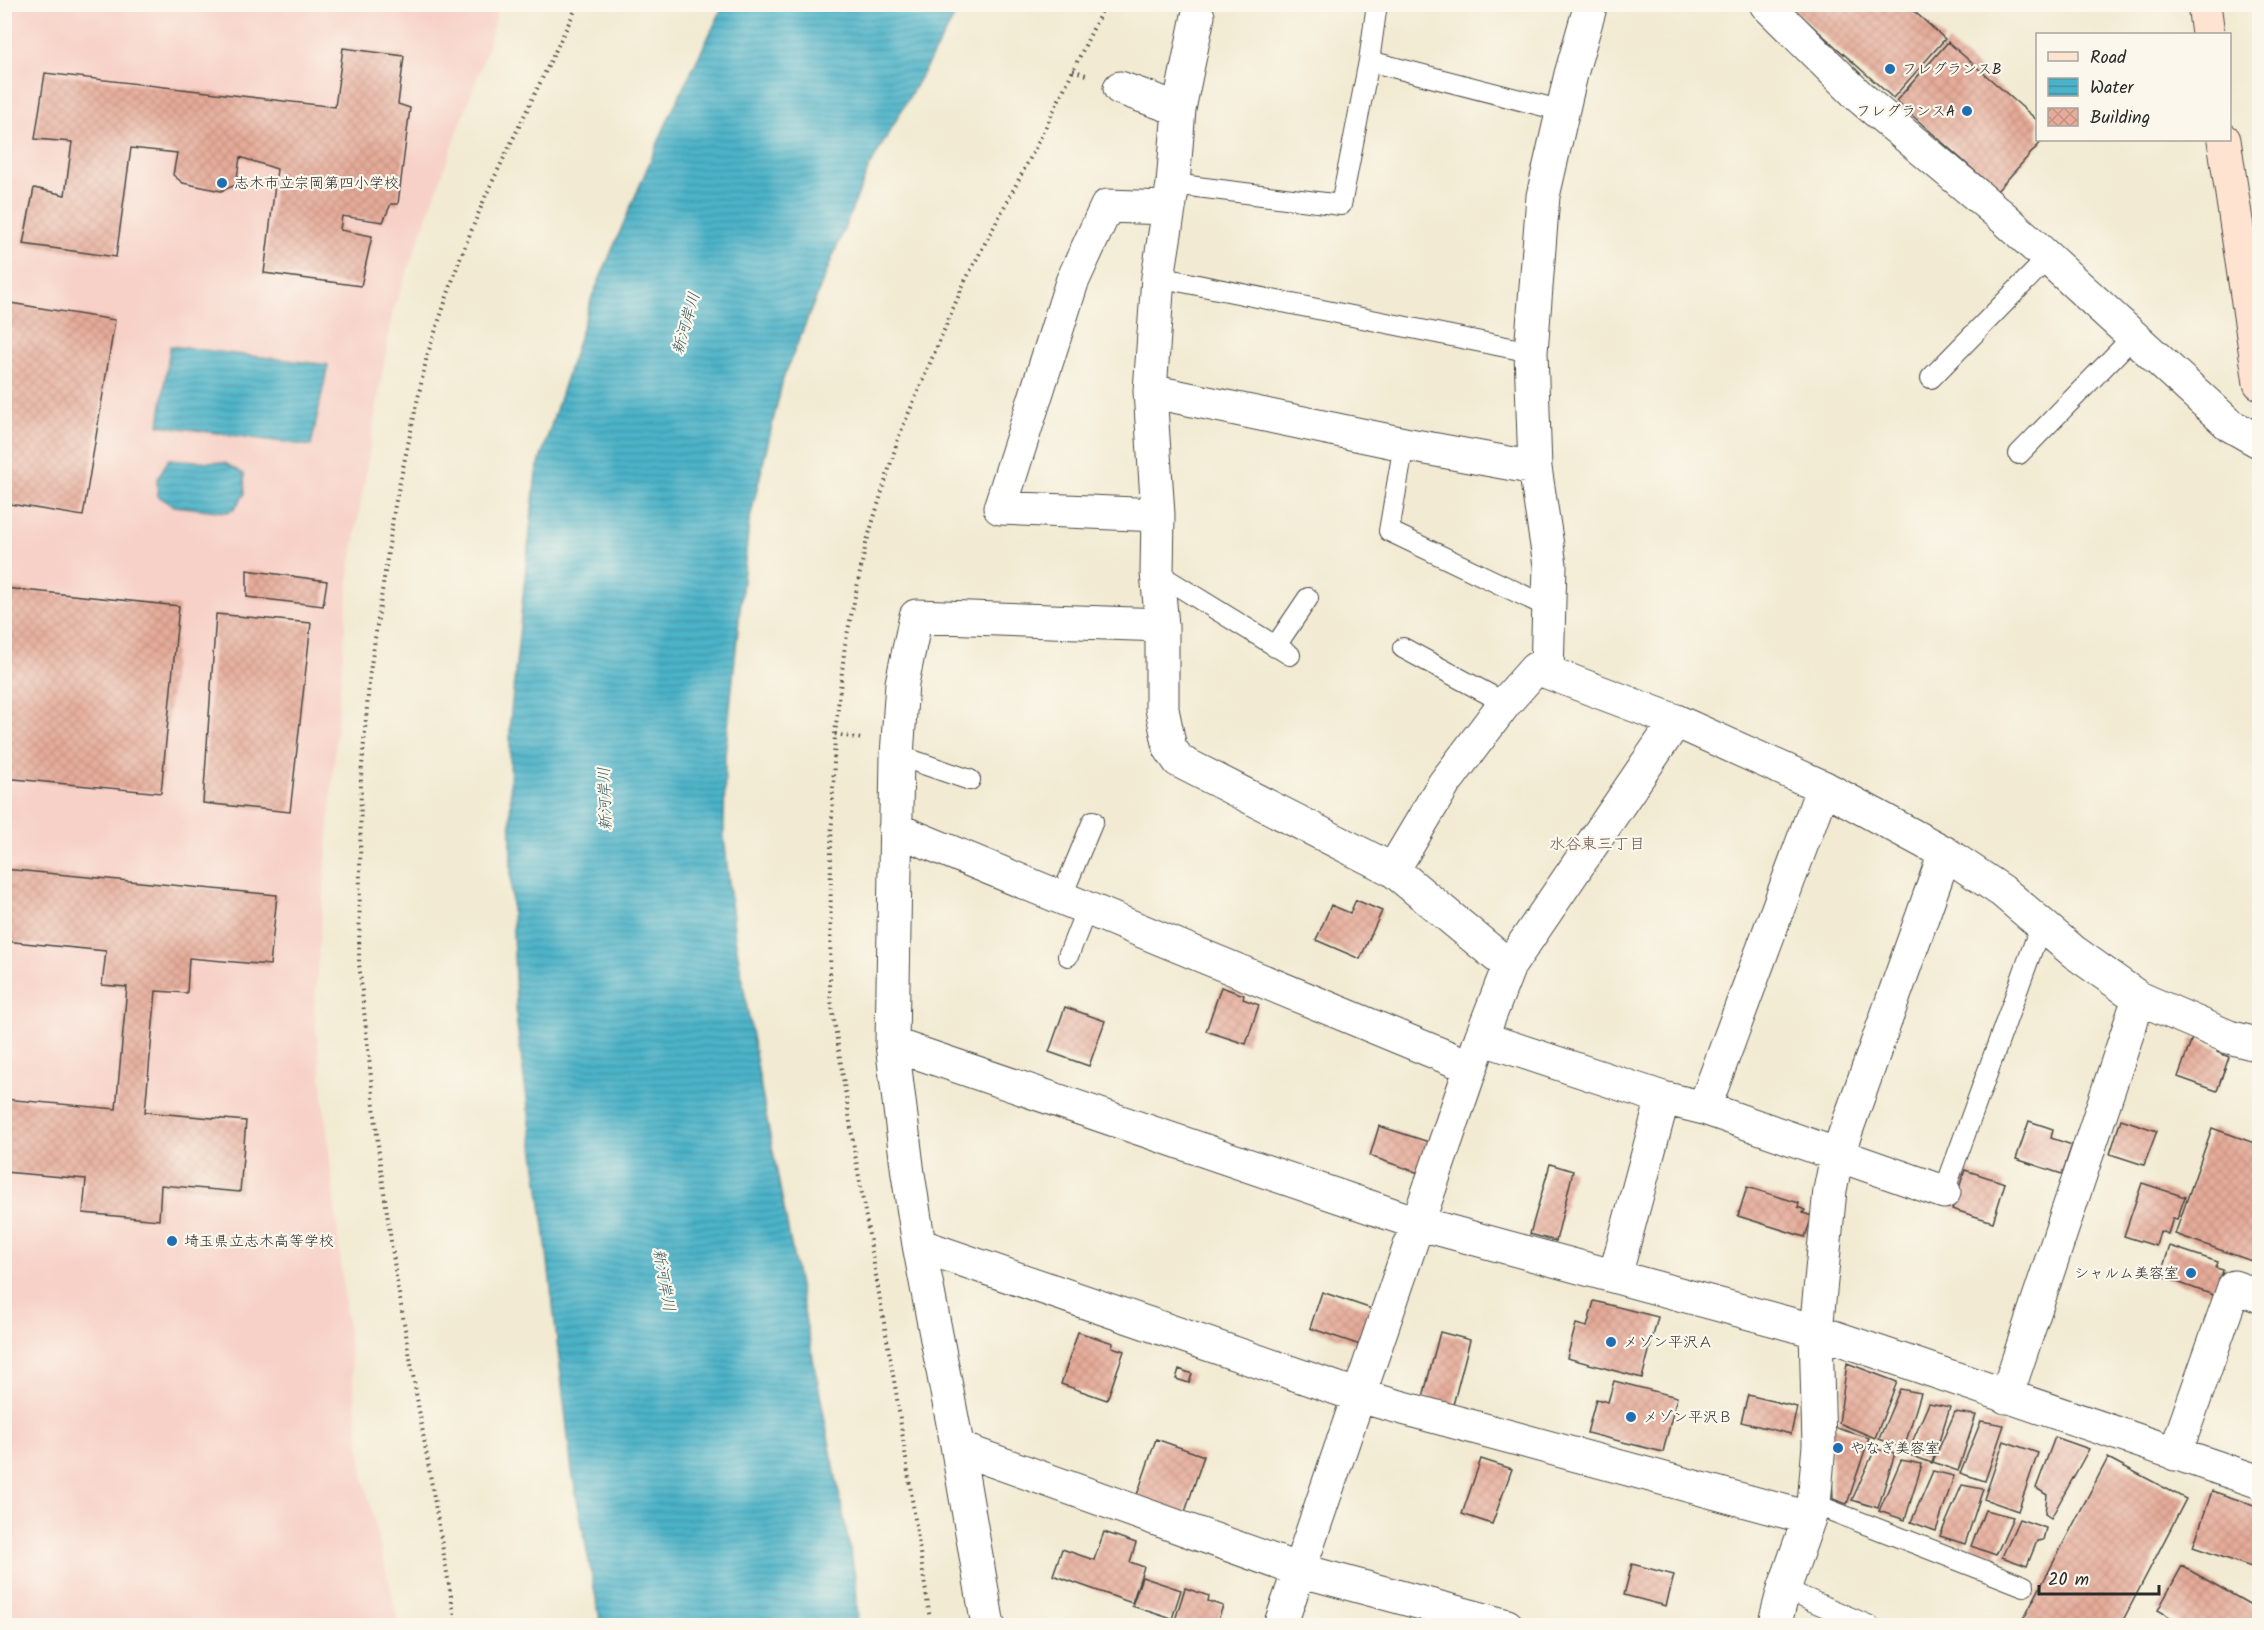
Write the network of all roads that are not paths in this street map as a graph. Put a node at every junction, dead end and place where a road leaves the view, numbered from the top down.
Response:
1 (1377, 4) edge
2 (1591, 4) edge
3 (1766, 4) edge
4 (2204, 4) edge
5 (1198, 16) dead end
6 (2208, 33) edge
7 (1369, 61) junction
8 (1120, 88) dead end
9 (1179, 109) junction
10 (1563, 111) junction
11 (2224, 141) edge
12 (1171, 196) junction
13 (2048, 258) junction
14 (1158, 277) junction
15 (2133, 337) junction
16 (1531, 352) junction
17 (1931, 378) dead end
18 (2259, 383) edge
19 (1150, 391) junction
20 (2259, 442) edge
21 (1404, 444) junction
22 (2019, 454) dead end
23 (1534, 468) junction
24 (1158, 515) junction
25 (1157, 573) junction
26 (1308, 598) dead end
27 (1550, 608) junction
28 (1162, 625) junction
29 (1403, 648) dead end
30 (1547, 672) junction
31 (1505, 703) junction
32 (1676, 722) junction
33 (897, 755) junction
34 (970, 780) dead end
35 (1823, 787) junction
36 (1093, 821) dead end
37 (895, 829) junction
38 (1945, 853) junction
39 (1393, 870) junction
40 (1074, 903) junction
41 (2041, 925) junction
42 (1068, 956) dead end
43 (1509, 966) junction
44 (2139, 998) junction
45 (892, 1044) junction
46 (2259, 1045) edge
47 (1476, 1052) junction
48 (1663, 1098) junction
49 (1704, 1108) junction
50 (1837, 1156) junction
51 (1944, 1192) joint
52 (1417, 1223) junction
53 (919, 1245) junction
54 (1615, 1276) junction
55 (2259, 1296) edge
56 (1816, 1331) junction
57 (1359, 1396) junction
58 (2006, 1397) junction
59 (958, 1448) junction
60 (2175, 1454) junction
61 (2259, 1482) edge
62 (1811, 1511) junction
63 (1299, 1570) junction
64 (2024, 1586) dead end
65 (1784, 1589) junction
66 (988, 1626) edge
67 (1280, 1626) edge
68 (1507, 1626) edge
69 (1774, 1626) edge
70 (1870, 1626) edge

1 - 7 lane
2 - 10 street
3 - 13 street
4 - 6 main road
5 - 9 street
7 - 10 lane
7 - 12 lane
8 - 9 street
9 - 12 street
10 - 16 street
11 - 18 main road
12 - 14 street
12 - 24 street
13 - 15 street
13 - 17 lane
14 - 16 lane
14 - 19 street
15 - 20 street
15 - 22 lane
16 - 23 street
19 - 21 street
19 - 24 street
21 - 23 street
21 - 27 lane
23 - 27 street
24 - 25 street
25 - 26 lane
25 - 28 street
27 - 30 street
28 - 33 street
28 - 39 street
29 - 31 lane
30 - 31 street
30 - 32 street
31 - 39 street
32 - 35 street
32 - 43 street
33 - 34 lane
33 - 37 street
35 - 38 street
35 - 49 street
36 - 40 lane
37 - 40 street
37 - 45 street
38 - 41 street
38 - 50 street
39 - 43 street
40 - 42 lane
40 - 47 street
41 - 44 street
41 - 51 lane
43 - 47 street
44 - 46 street
44 - 58 street
45 - 52 street
45 - 53 street
47 - 48 street
47 - 52 street
48 - 49 street
48 - 54 street
49 - 50 street
50 - 51 street
50 - 56 street
52 - 54 street
52 - 57 street
53 - 57 street
53 - 59 street
54 - 56 street
55 - 60 street
56 - 58 street
56 - 62 street
57 - 62 street
57 - 63 street
58 - 60 street
59 - 63 street
59 - 66 street
60 - 61 street
62 - 64 lane
62 - 65 street
63 - 67 street
63 - 68 street
65 - 69 street
65 - 70 lane

